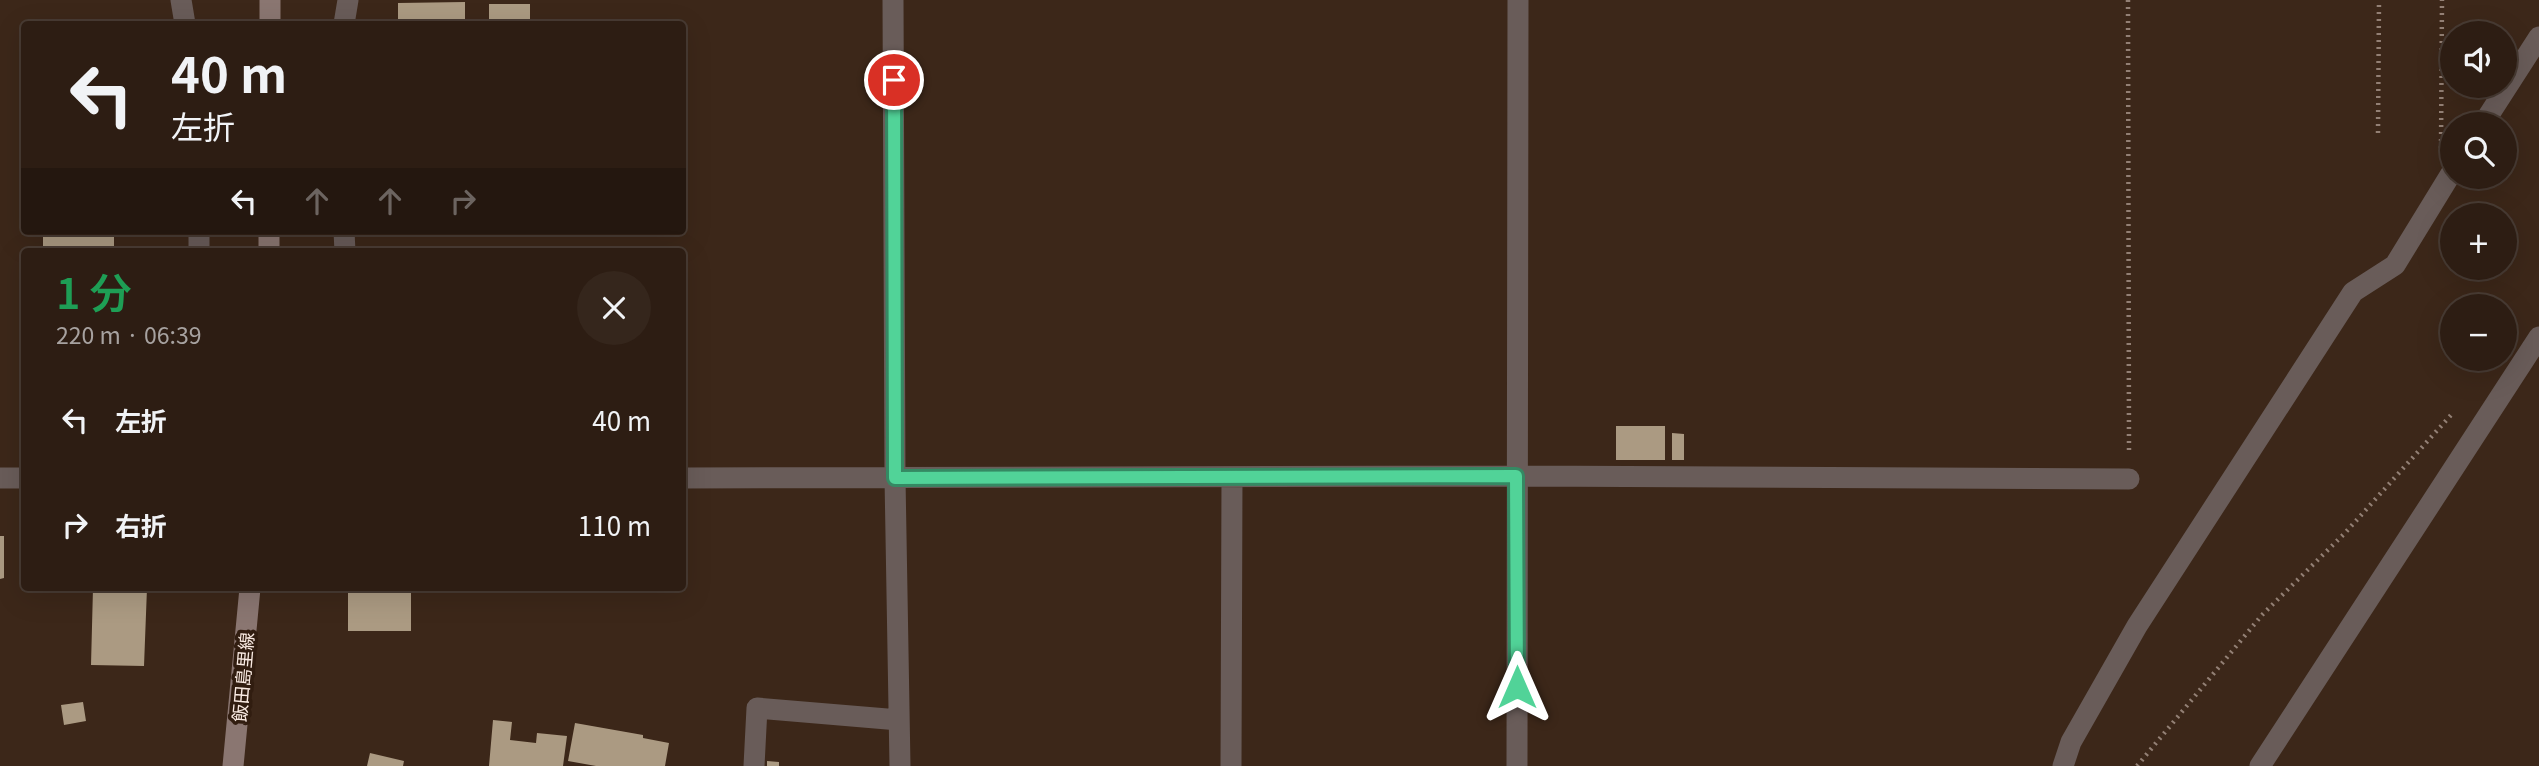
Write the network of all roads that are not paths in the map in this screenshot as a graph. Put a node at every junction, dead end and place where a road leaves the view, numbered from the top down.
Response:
1 (181, 0) edge
2 (270, 0) edge
3 (348, 0) edge
4 (893, 0) edge
5 (1518, 0) edge
6 (184, 21) edge
7 (270, 21) edge
8 (344, 21) edge
9 (2539, 37) edge
10 (2491, 112) edge
11 (2440, 181) edge
12 (2539, 337) edge
13 (1516, 476) junction
14 (1232, 477) junction
15 (0, 478) edge
16 (21, 478) edge
17 (686, 478) edge
18 (895, 478) junction
19 (2129, 478) road end
20 (250, 591) edge
21 (899, 720) junction
22 (233, 766) edge
23 (754, 766) edge
24 (900, 766) edge
25 (1231, 766) edge
26 (1517, 766) edge
27 (2063, 766) edge
28 (2260, 766) edge

1 - 6 street
2 - 7 main road
3 - 8 street
4 - 18 street
5 - 13 street
9 - 10 street
11 - 27 street
12 - 28 street
13 - 14 street
13 - 19 street
13 - 26 street
14 - 18 street
14 - 25 street
15 - 16 street
17 - 18 street
18 - 21 street
20 - 22 main road, 飯田島里線
21 - 23 street
21 - 24 street

